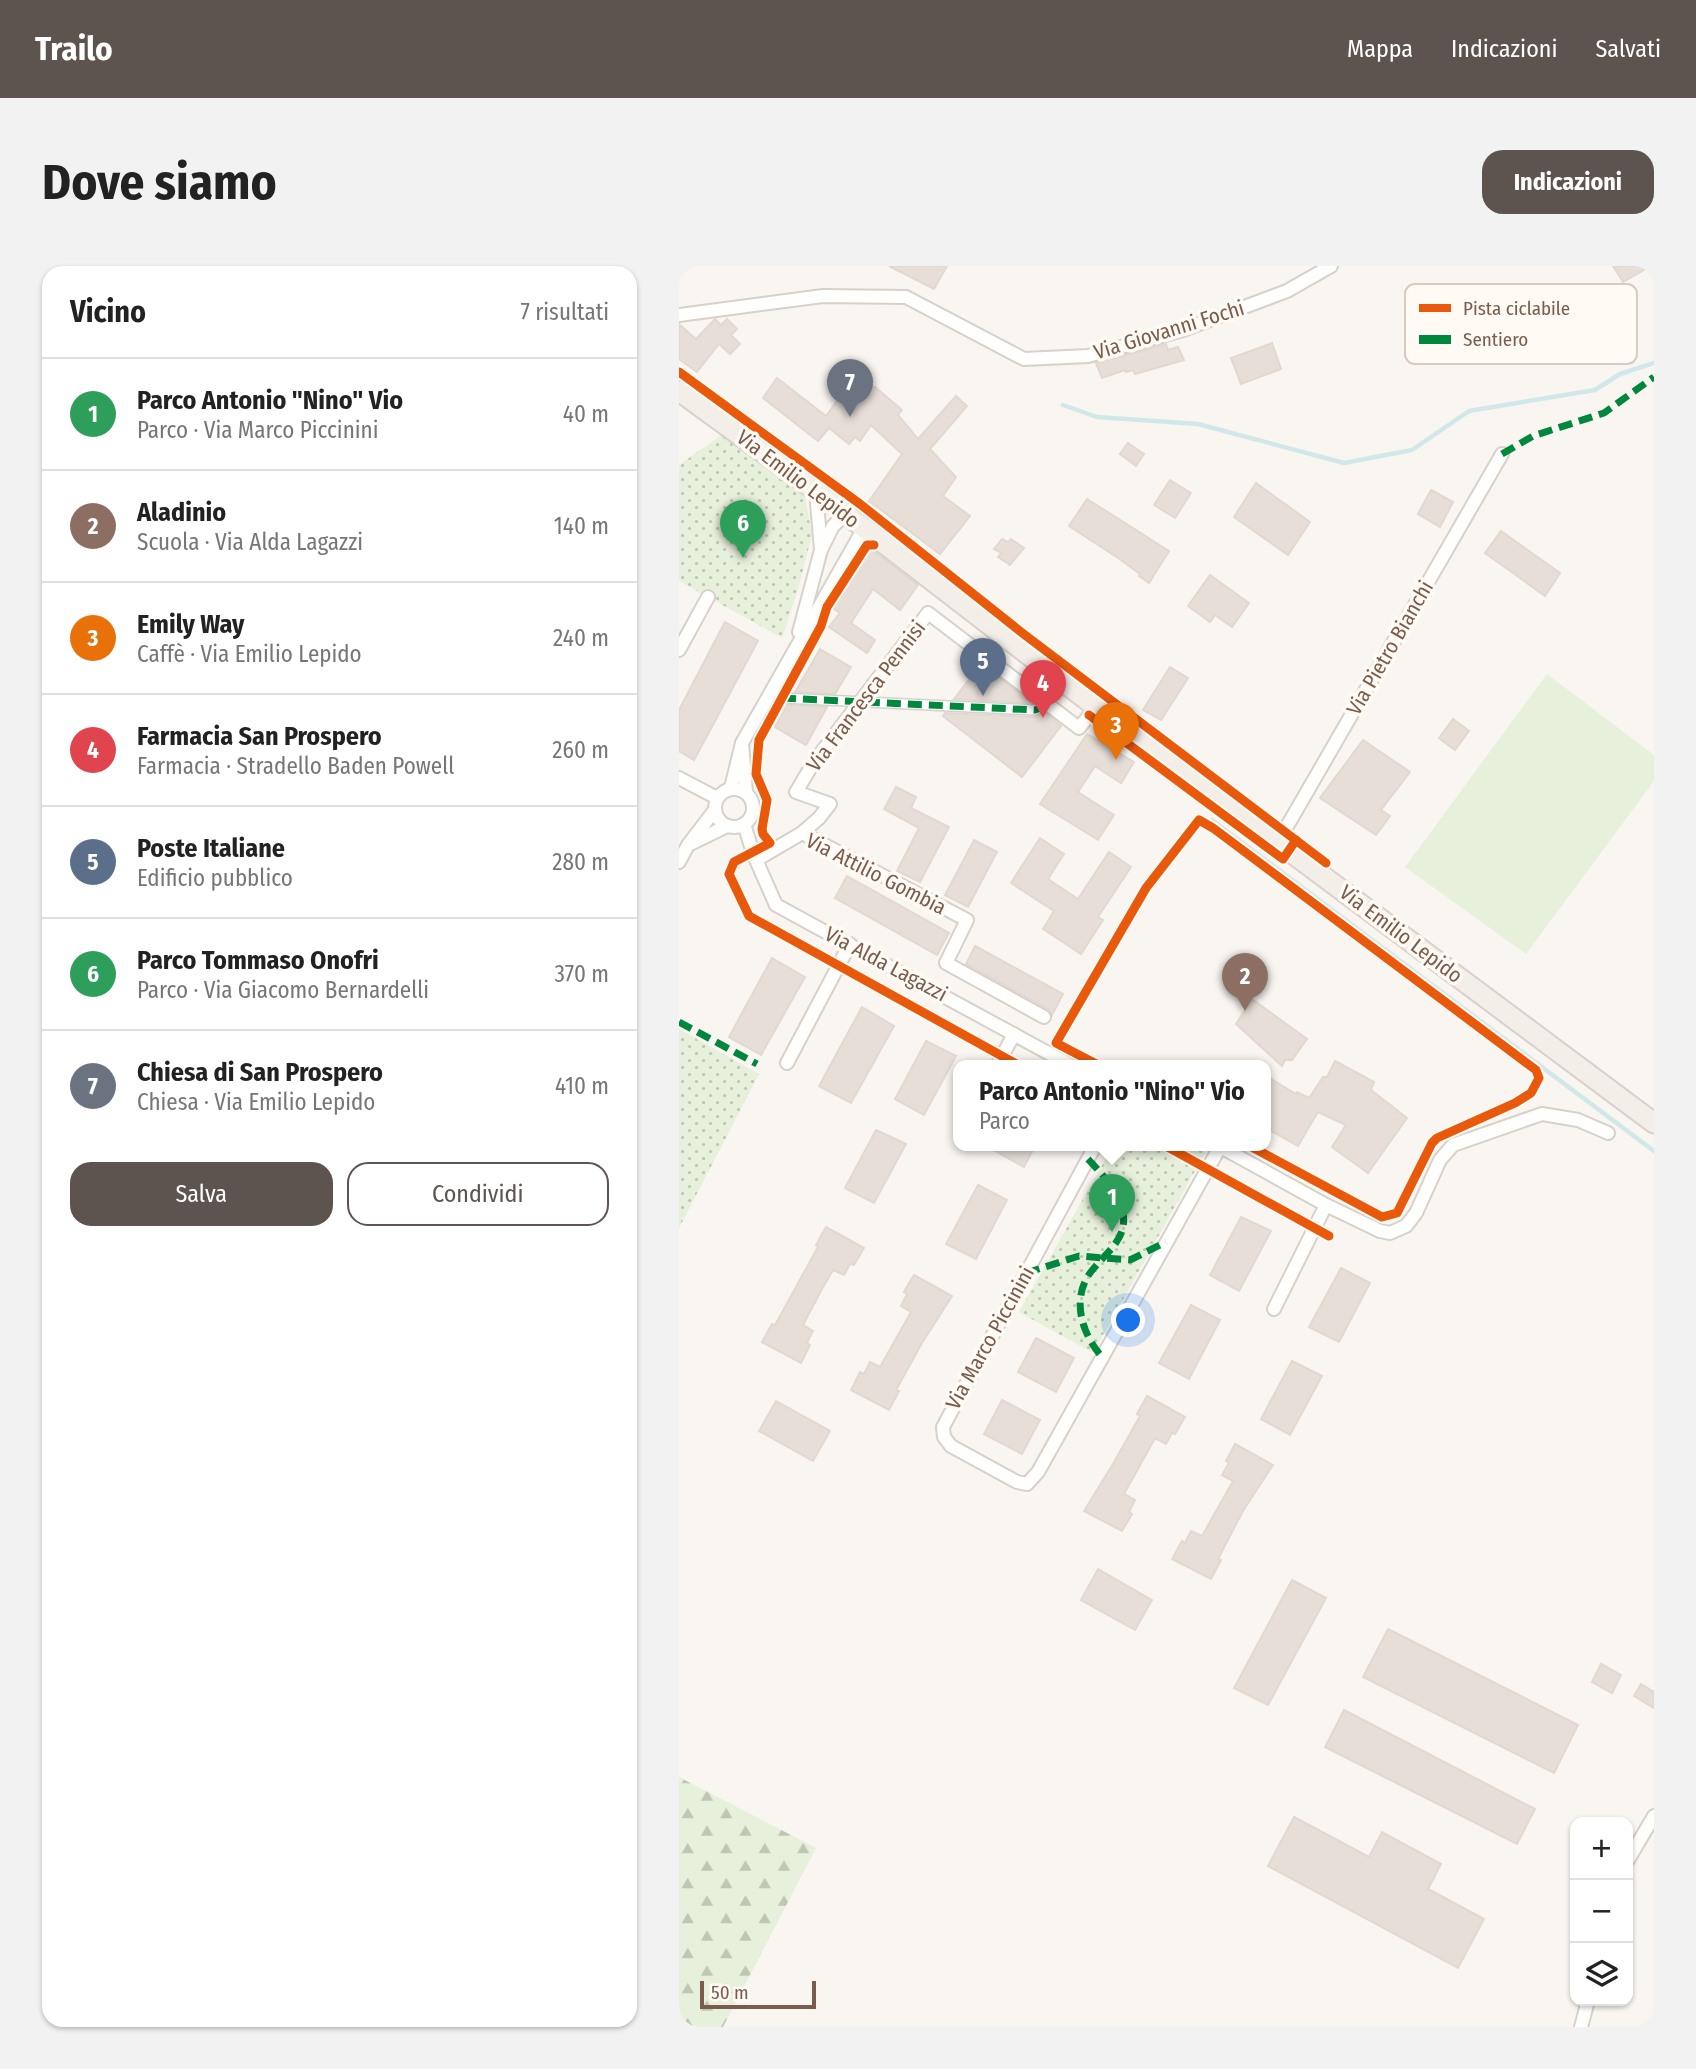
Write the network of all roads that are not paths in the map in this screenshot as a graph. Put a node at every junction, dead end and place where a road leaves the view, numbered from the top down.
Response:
1 (1331, 266) edge
2 (679, 315) edge
3 (679, 391) edge
4 (1502, 454) dead end
5 (816, 491) junction
6 (846, 514) junction
7 (864, 528) junction
8 (821, 550) junction
9 (708, 597) dead end
10 (679, 650) edge
11 (795, 650) junction
12 (782, 698) dead end
13 (860, 702) junction
14 (1048, 705) junction
15 (1096, 707) junction
16 (742, 743) junction
17 (679, 778) edge
18 (731, 788) junction
19 (746, 792) junction
20 (716, 804) junction
21 (744, 824) junction
22 (727, 826) junction
23 (802, 833) junction
24 (1278, 842) junction
25 (688, 845) junction
26 (757, 860) junction
27 (679, 862) edge
28 (850, 944) junction
29 (1044, 1017) dead end
30 (1014, 1034) junction
31 (1000, 1060) edge
32 (1061, 1060) edge
33 (787, 1063) dead end
34 (1654, 1123) edge
35 (1608, 1133) dead end
36 (1092, 1151) edge
37 (1217, 1151) edge
38 (1226, 1151) edge
39 (1326, 1205) junction
40 (1274, 1308) dead end
41 (1654, 1816) edge
42 (1633, 1852) edge
43 (1587, 2006) edge
44 (1581, 2027) edge

1 - 2 street, Via Giovanni Fochi
3 - 5 main road, Via Emilio Lepido
4 - 24 street, Via Pietro Bianchi
5 - 6 main road, Via Emilio Lepido
5 - 8 street
6 - 7 main road, Via Emilio Lepido
6 - 8 street
7 - 11 street
7 - 15 main road, Via Emilio Lepido
8 - 11 street
9 - 10 street
11 - 16 street
12 - 13 street
13 - 14 street
13 - 14 street, Via Francesca Pennisi
13 - 23 street, Via Francesca Pennisi
14 - 15 street, Via Francesca Pennisi
15 - 24 main road, Via Emilio Lepido
16 - 18 street
16 - 19 street
17 - 20 street
18 - 19 street
18 - 20 street
19 - 21 street
20 - 22 street
20 - 25 street
21 - 22 street
21 - 26 street, Via Alda Lagazzi
22 - 25 street
23 - 26 street, Via Attilio Gombia
23 - 29 street, Via Attilio Gombia
24 - 34 main road, Via Emilio Lepido
25 - 27 street
26 - 28 street, Via Alda Lagazzi
28 - 30 street, Via Alda Lagazzi
28 - 33 street
30 - 31 street
30 - 32 street, Via Alda Lagazzi
35 - 39 street
36 - 37 street, Via Marco Piccinini
38 - 39 street
39 - 40 street
41 - 42 street
43 - 44 street

